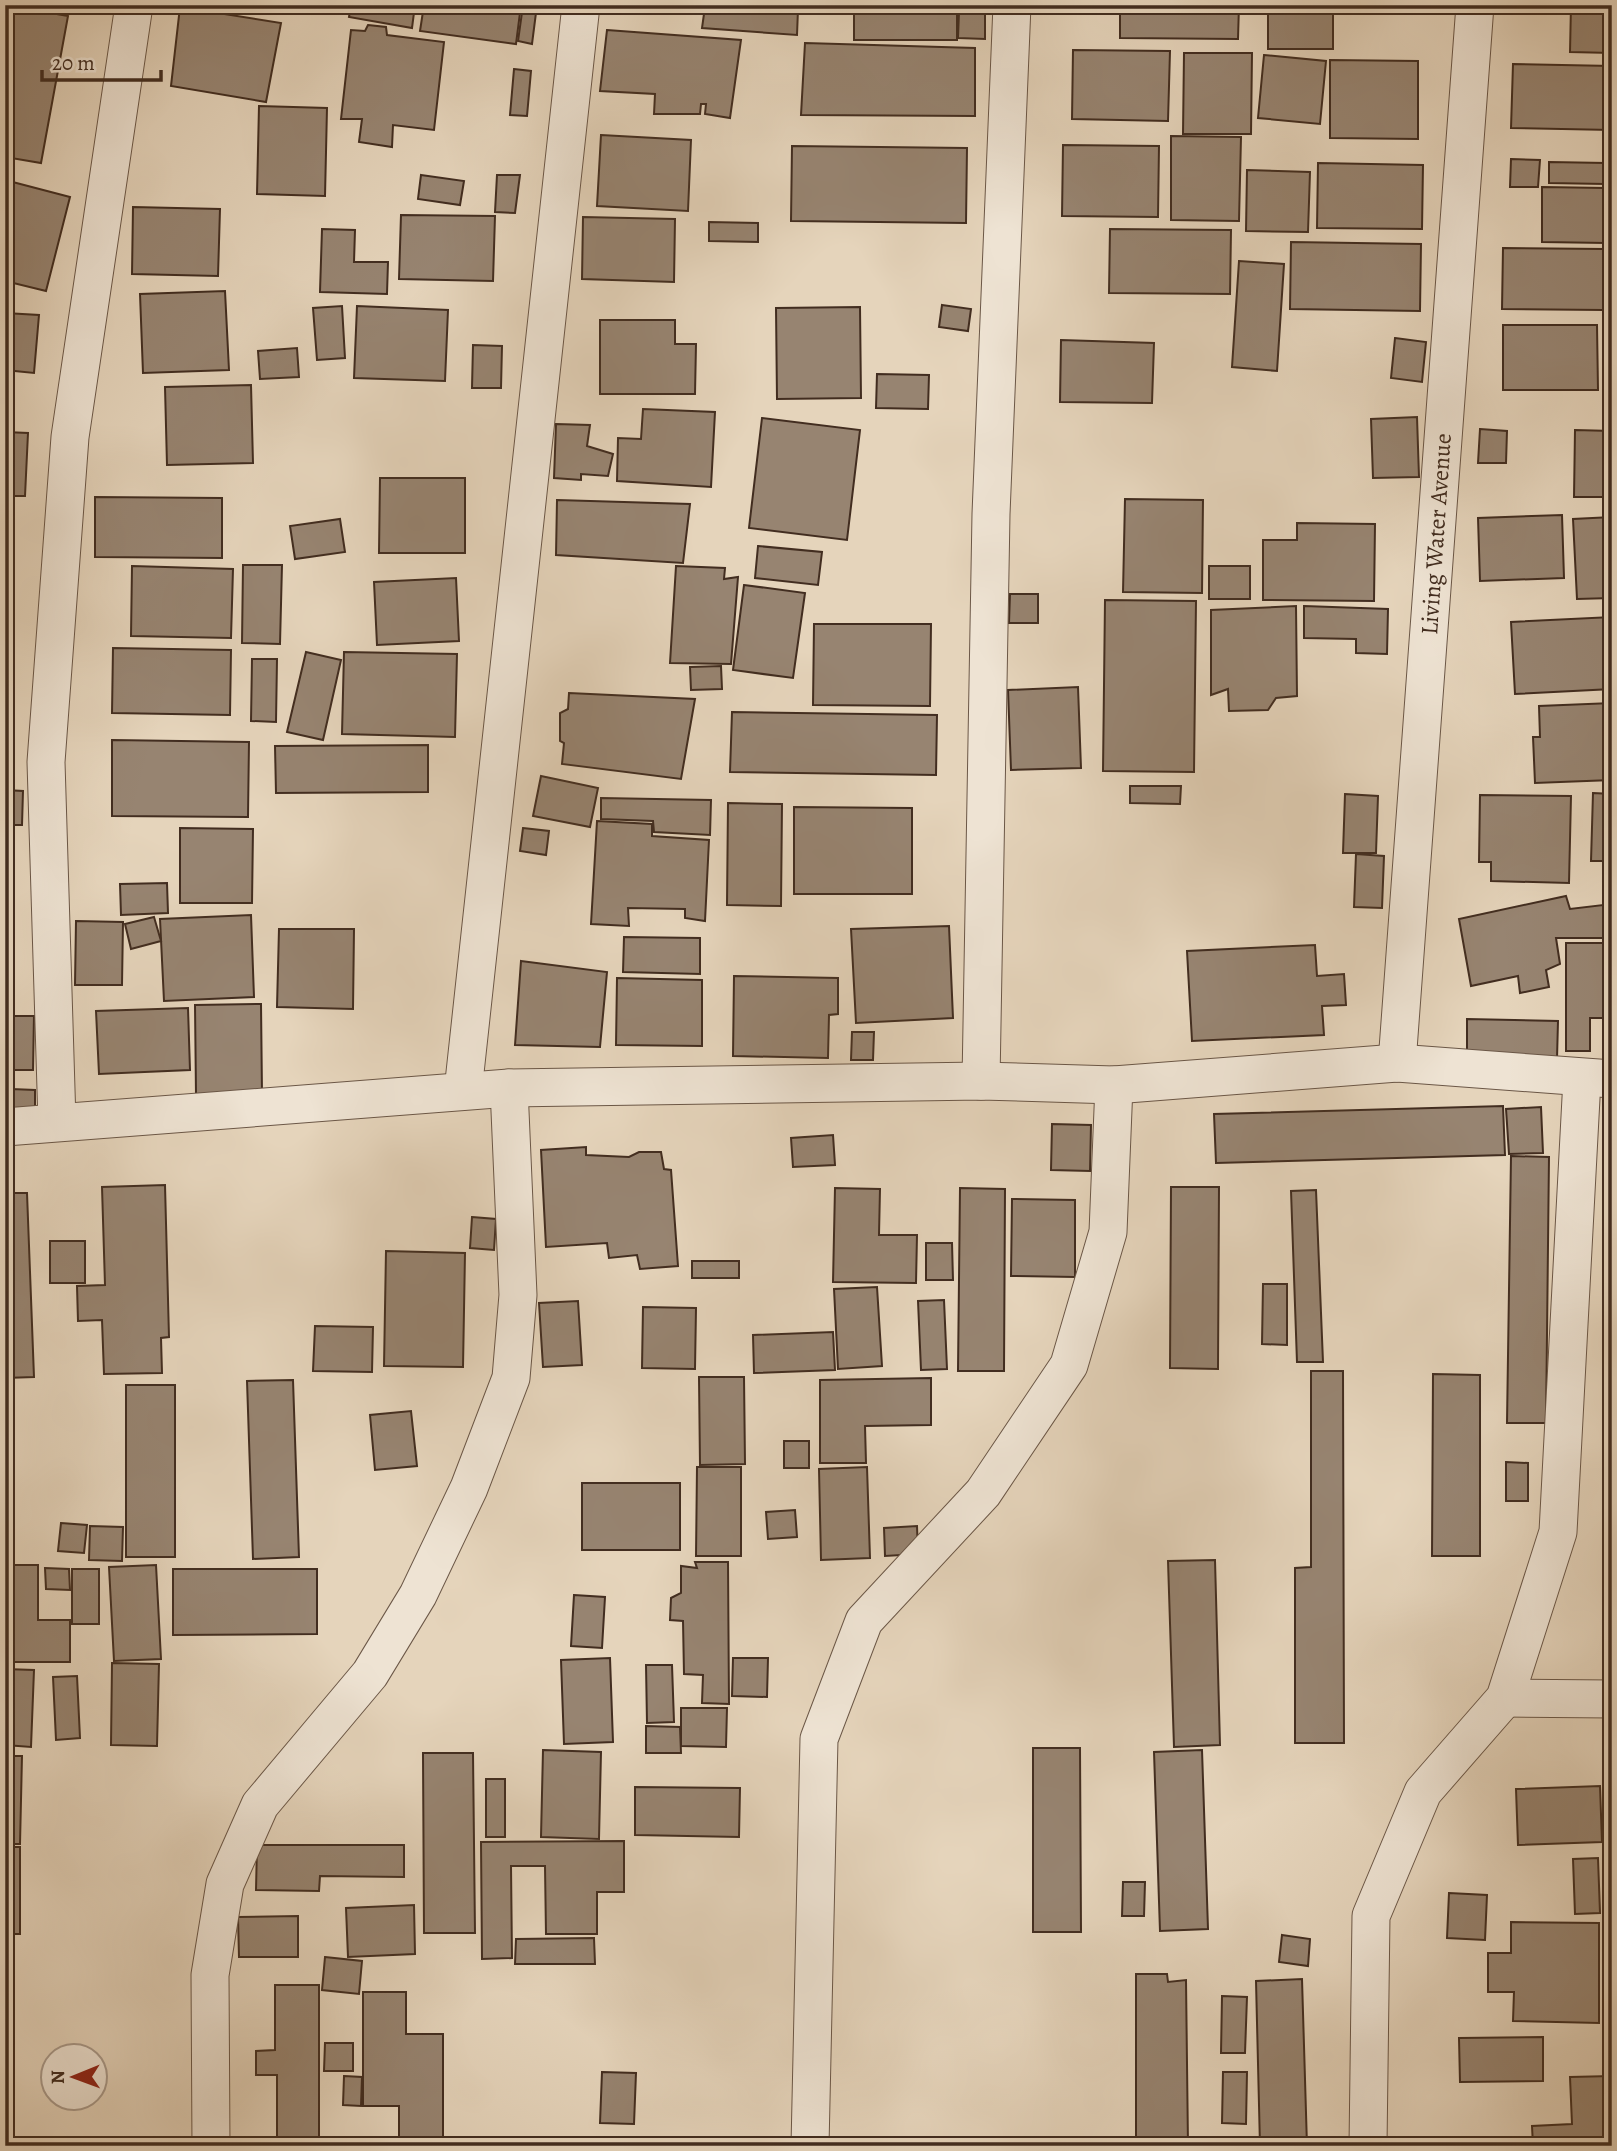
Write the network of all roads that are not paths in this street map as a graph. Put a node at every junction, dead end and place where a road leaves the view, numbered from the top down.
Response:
1 (134, 5) edge
2 (581, 5) edge
3 (1013, 5) edge
4 (1475, 5) edge
5 (1397, 1063) junction
6 (1597, 1079) edge
7 (981, 1081) junction
8 (1114, 1086) junction
9 (509, 1088) junction
10 (463, 1091) junction
11 (57, 1122) junction
12 (5, 1127) edge
13 (1505, 1698) junction
14 (1612, 1699) edge
15 (211, 2146) edge
16 (810, 2146) edge
17 (1368, 2146) edge

1 - 11 street
2 - 10 street
3 - 7 street
4 - 5 street, Living Water Avenue
5 - 6 street
5 - 8 street
6 - 13 street
7 - 8 street
7 - 9 street
8 - 16 street
9 - 10 street
9 - 15 street
10 - 11 street
11 - 12 street
13 - 14 street
13 - 17 street

